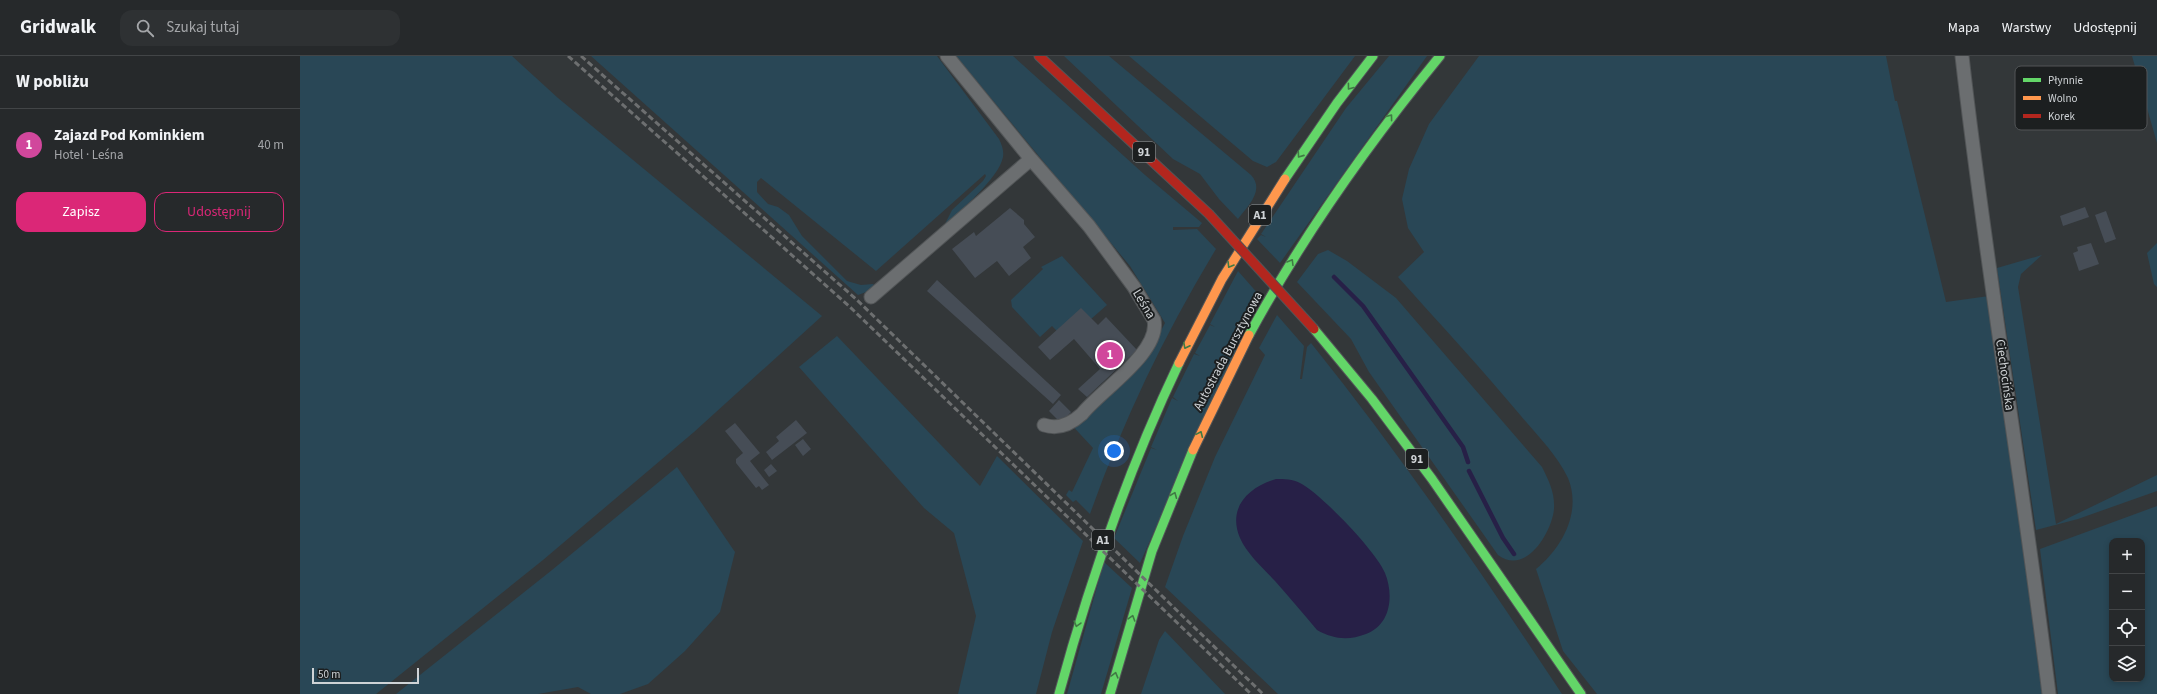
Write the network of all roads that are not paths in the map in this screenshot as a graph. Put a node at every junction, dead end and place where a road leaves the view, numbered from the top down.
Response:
1 (947, 56) edge
2 (1039, 56) edge
3 (1373, 56) edge
4 (1440, 56) edge
5 (1962, 56) edge
6 (1030, 159) junction
7 (871, 297) dead end
8 (1044, 425) dead end
9 (1059, 694) edge
10 (1110, 694) edge
11 (1581, 694) edge
12 (2048, 694) edge

1 - 6 street, Leśna
2 - 11 main road, 91, bridge
3 -> 9 main road, A1
10 -> 4 main road, Autostrada Bursztynowa
5 - 12 street, Ciechocińska
6 - 7 street
6 - 8 street, Leśna

